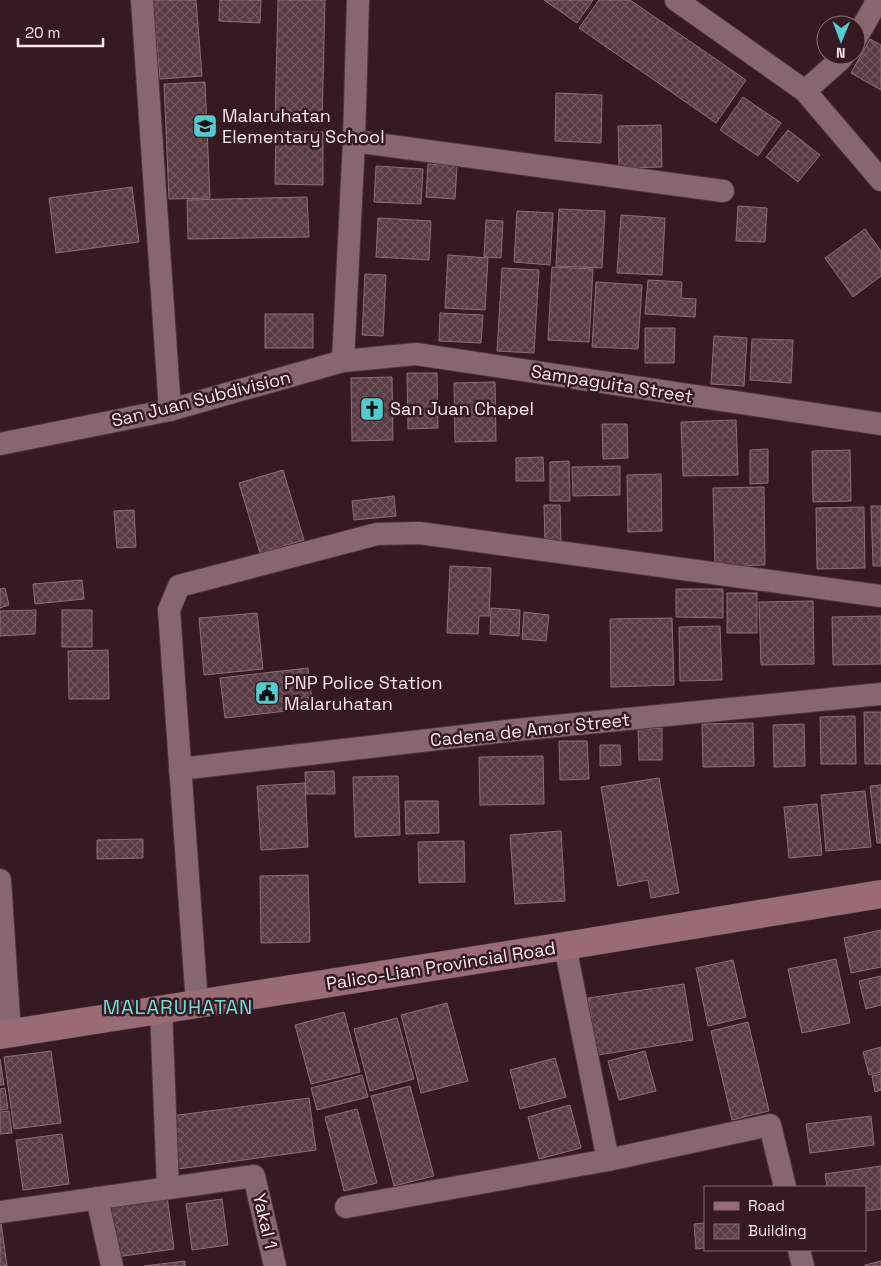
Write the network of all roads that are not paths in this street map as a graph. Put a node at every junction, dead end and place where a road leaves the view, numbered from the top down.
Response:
1 (142, 0) edge
2 (358, 0) edge
3 (876, 0) edge
4 (685, 2) edge
5 (866, 20) edge
6 (834, 65) edge
7 (805, 91) junction
8 (354, 141) junction
9 (881, 180) edge
10 (723, 191) dead end
11 (343, 361) junction
12 (170, 410) junction
13 (881, 424) edge
14 (0, 444) edge
15 (881, 596) edge
16 (881, 694) edge
17 (180, 769) junction
18 (0, 880) edge
19 (881, 894) edge
20 (564, 946) junction
21 (197, 1004) junction
22 (161, 1009) junction
23 (5, 1034) edge
24 (608, 1160) junction
25 (785, 1186) edge
26 (168, 1188) junction
27 (97, 1198) junction
28 (346, 1207) dead end
29 (0, 1212) edge
30 (799, 1251) edge
31 (112, 1266) edge
32 (275, 1266) edge
33 (803, 1266) edge

1 - 12 street
2 - 8 street
3 - 5 street
4 - 7 street
6 - 7 street
7 - 9 street
8 - 10 street
8 - 11 street
11 - 12 street, San Juan Subdivision
11 - 13 street, Sampaguita Street
12 - 14 street, San Juan Subdivision
15 - 17 street
16 - 17 street, Cadena de Amor Street
17 - 21 street
18 - 23 street
19 - 20 street, Palico-Lian Provincial Road
20 - 21 street, Palico-Lian Provincial Road
20 - 24 street
21 - 22 street, Palico-Lian Provincial Road
22 - 23 street, Palico-Lian Provincial Road
22 - 26 street
24 - 25 street
24 - 28 street
26 - 27 street
26 - 32 street, Yakal 1
27 - 29 street
27 - 31 street
30 - 33 street

